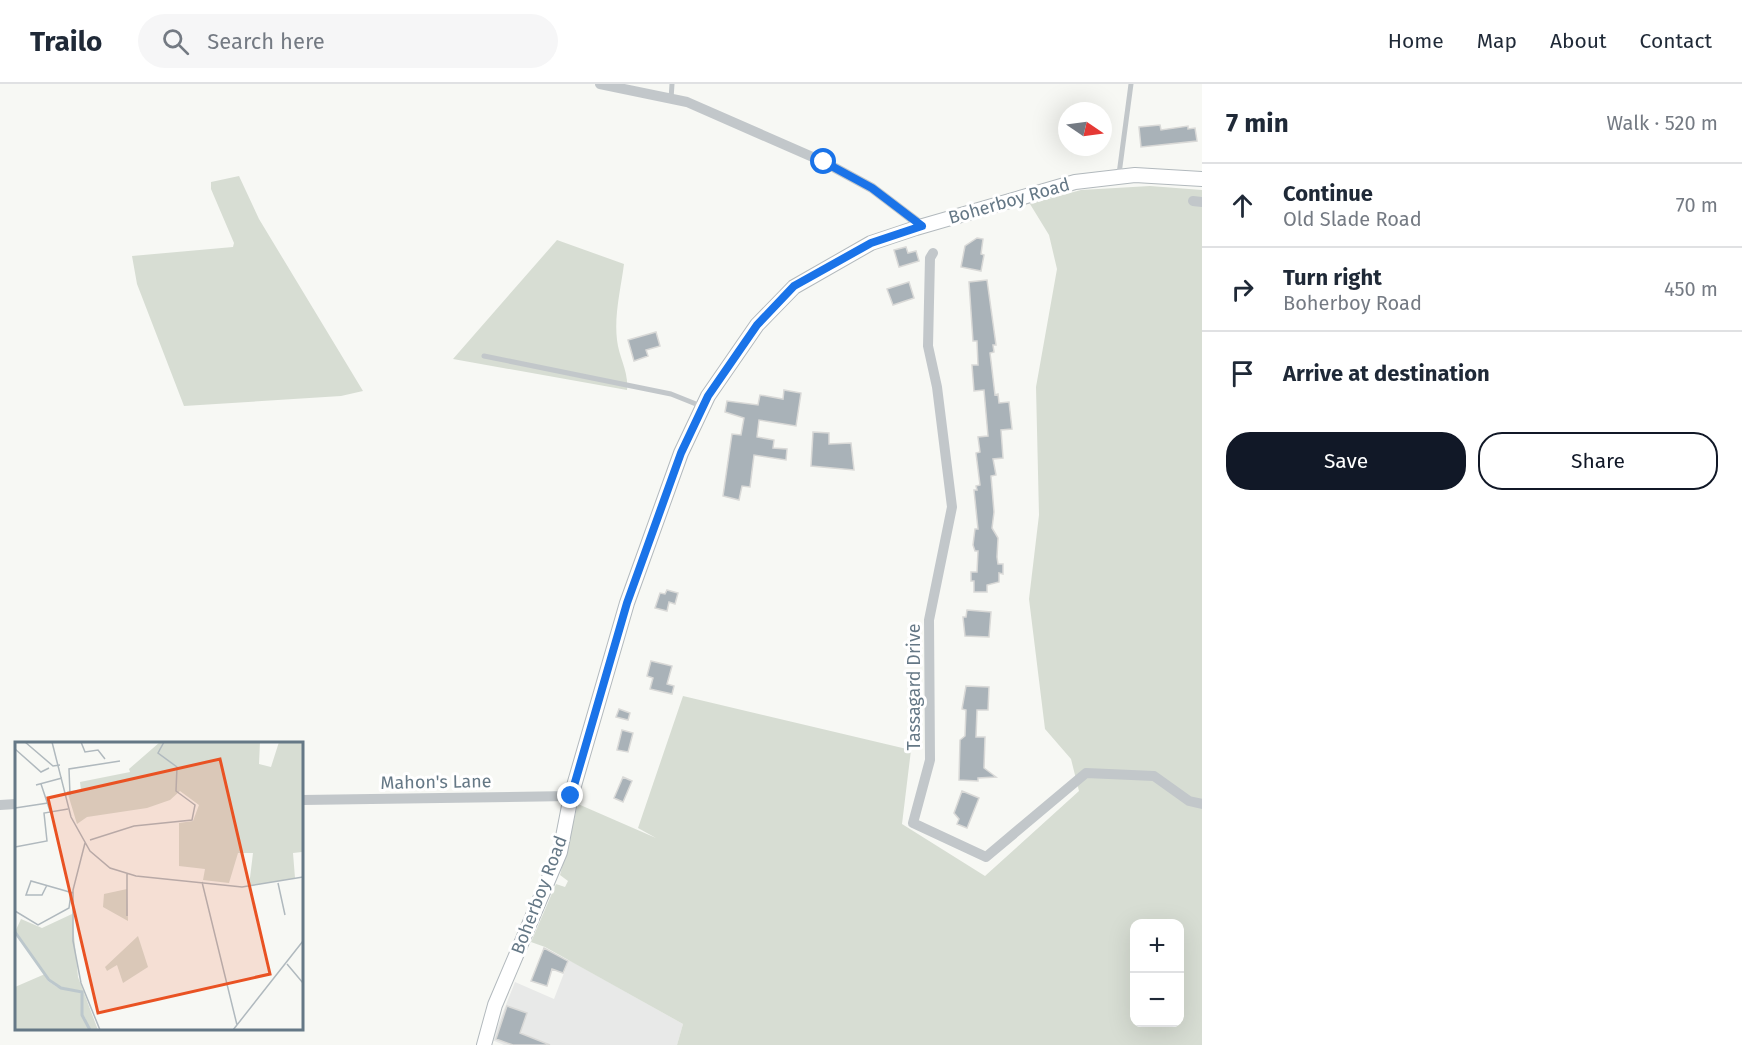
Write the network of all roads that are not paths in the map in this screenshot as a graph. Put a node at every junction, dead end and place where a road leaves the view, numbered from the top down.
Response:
1 (600, 84) edge
2 (1131, 84) edge
3 (669, 85) edge
4 (671, 99) junction
5 (1119, 176) junction
6 (1202, 179) edge
7 (922, 226) junction
8 (933, 253) dead end
9 (484, 356) dead end
10 (702, 406) junction
11 (571, 796) junction
12 (303, 800) edge
13 (15, 804) edge
14 (1202, 804) edge
15 (0, 805) edge
16 (484, 1045) edge

1 - 4 street
2 - 5 lane
3 - 4 lane
4 - 7 street
5 - 6 street, Boherboy Road
5 - 7 street, Boherboy Road
7 - 10 street, Boherboy Road
8 - 14 street, Tassagard Drive
9 - 10 lane
10 - 11 street, Boherboy Road
11 - 12 street, Mahon's Lane
11 - 16 street, Boherboy Road
13 - 15 street

